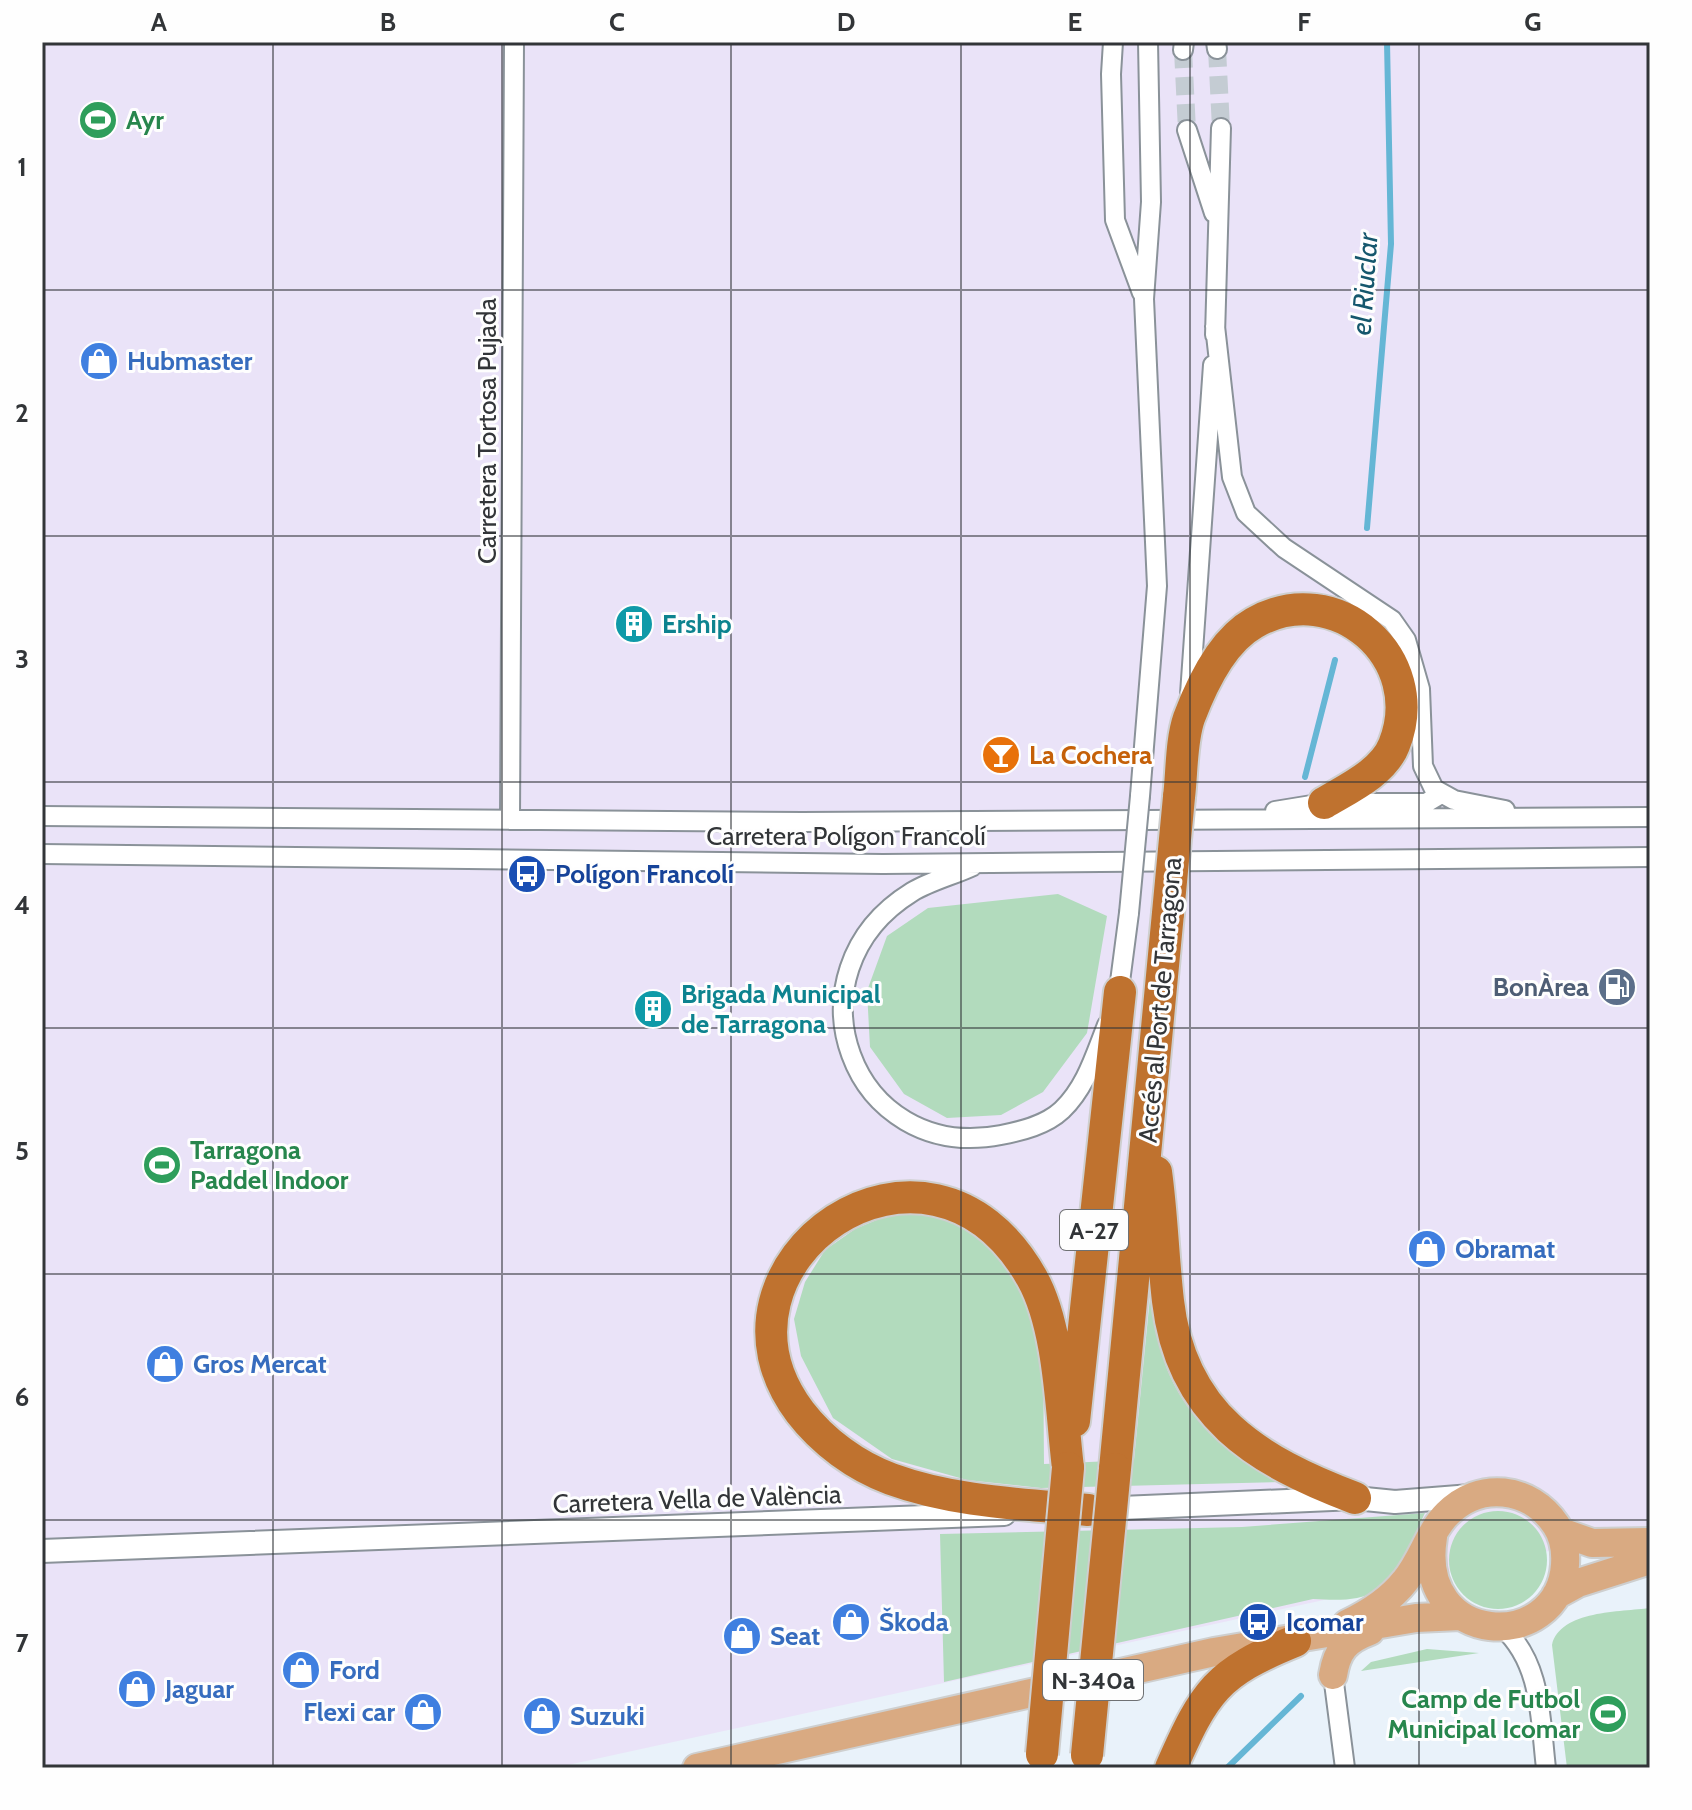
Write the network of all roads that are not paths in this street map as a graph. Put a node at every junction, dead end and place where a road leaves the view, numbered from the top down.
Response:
1 (514, 42) edge
2 (1113, 42) edge
3 (1148, 42) edge
4 (1221, 128) tunnel mouth
5 (1187, 130) tunnel mouth
6 (1220, 231) junction
7 (1144, 299) junction
8 (1215, 326) junction
9 (1188, 721) junction
10 (1441, 794) junction
11 (1324, 803) junction
12 (42, 816) edge
13 (1543, 817) junction
14 (1650, 817) edge
15 (510, 820) junction
16 (1237, 820) junction
17 (42, 854) edge
18 (1650, 857) edge
19 (981, 863) junction
20 (1120, 992) junction
21 (1148, 1122) junction
22 (1068, 1468) junction
23 (1476, 1496) junction
24 (1355, 1498) junction
25 (1088, 1510) junction
26 (1561, 1532) junction
27 (1433, 1537) junction
28 (1644, 1545) edge
29 (42, 1551) edge
30 (1556, 1595) junction
31 (1460, 1616) junction
32 (1385, 1625) junction
33 (1502, 1627) junction
34 (1328, 1632) junction
35 (1295, 1641) junction
36 (1333, 1675) joint
37 (1042, 1761) edge
38 (1086, 1762) edge
39 (697, 1768) edge
40 (1171, 1768) edge
41 (1345, 1768) edge
42 (1546, 1768) edge

1 - 15 street, Carretera Tortosa Pujada
2 - 7 street, Accés al Port de Tarragona / A-27
3 - 7 street, Accés al Port de Tarragona / A-27
4 - 6 street, Accés al Port de Tarragona / A-27
5 - 6 street, Accés al Port de Tarragona / A-27
6 - 8 street, Accés al Port de Tarragona / A-27
7 - 20 street, Accés al Port de Tarragona / A-27, bridge
8 - 9 street, Accés al Port de Tarragona / A-27
8 - 10 street
9 - 11 highway
9 - 21 highway, Accés al Port de Tarragona / A-27, bridge
10 - 11 street
10 - 13 street
11 - 16 street
12 - 15 street, Carretera Polígon Francolí
13 - 14 street, Carretera Polígon Francolí
13 - 16 street, Carretera Polígon Francolí
15 - 16 street, Carretera Polígon Francolí
17 - 19 street, Carretera Polígon Francolí
18 - 19 street, Carretera Polígon Francolí
19 - 20 street
20 - 22 highway, Accés al Port de Tarragona / A-27
21 - 24 highway
21 - 38 highway, Accés al Port de Tarragona / A-27, bridge
22 - 25 highway
22 - 37 highway, Accés al Port de Tarragona / A-27, bridge
23 - 24 street, Carretera Vella de València
23 - 26 main road
23 - 27 main road, N-340a
24 - 25 street, Carretera Vella de València
25 - 29 street, Carretera Vella de València
26 - 28 main road
26 - 30 main road
27 - 31 main road
27 - 34 main road, N-340a
28 - 30 main road
30 - 33 main road
31 - 32 main road, N-340a
31 - 33 main road, N-340a
32 - 34 main road, N-340a
32 - 36 main road
33 - 42 street
34 - 35 main road, N-340a
35 - 39 main road, N-340a
35 - 40 highway
36 - 41 street

